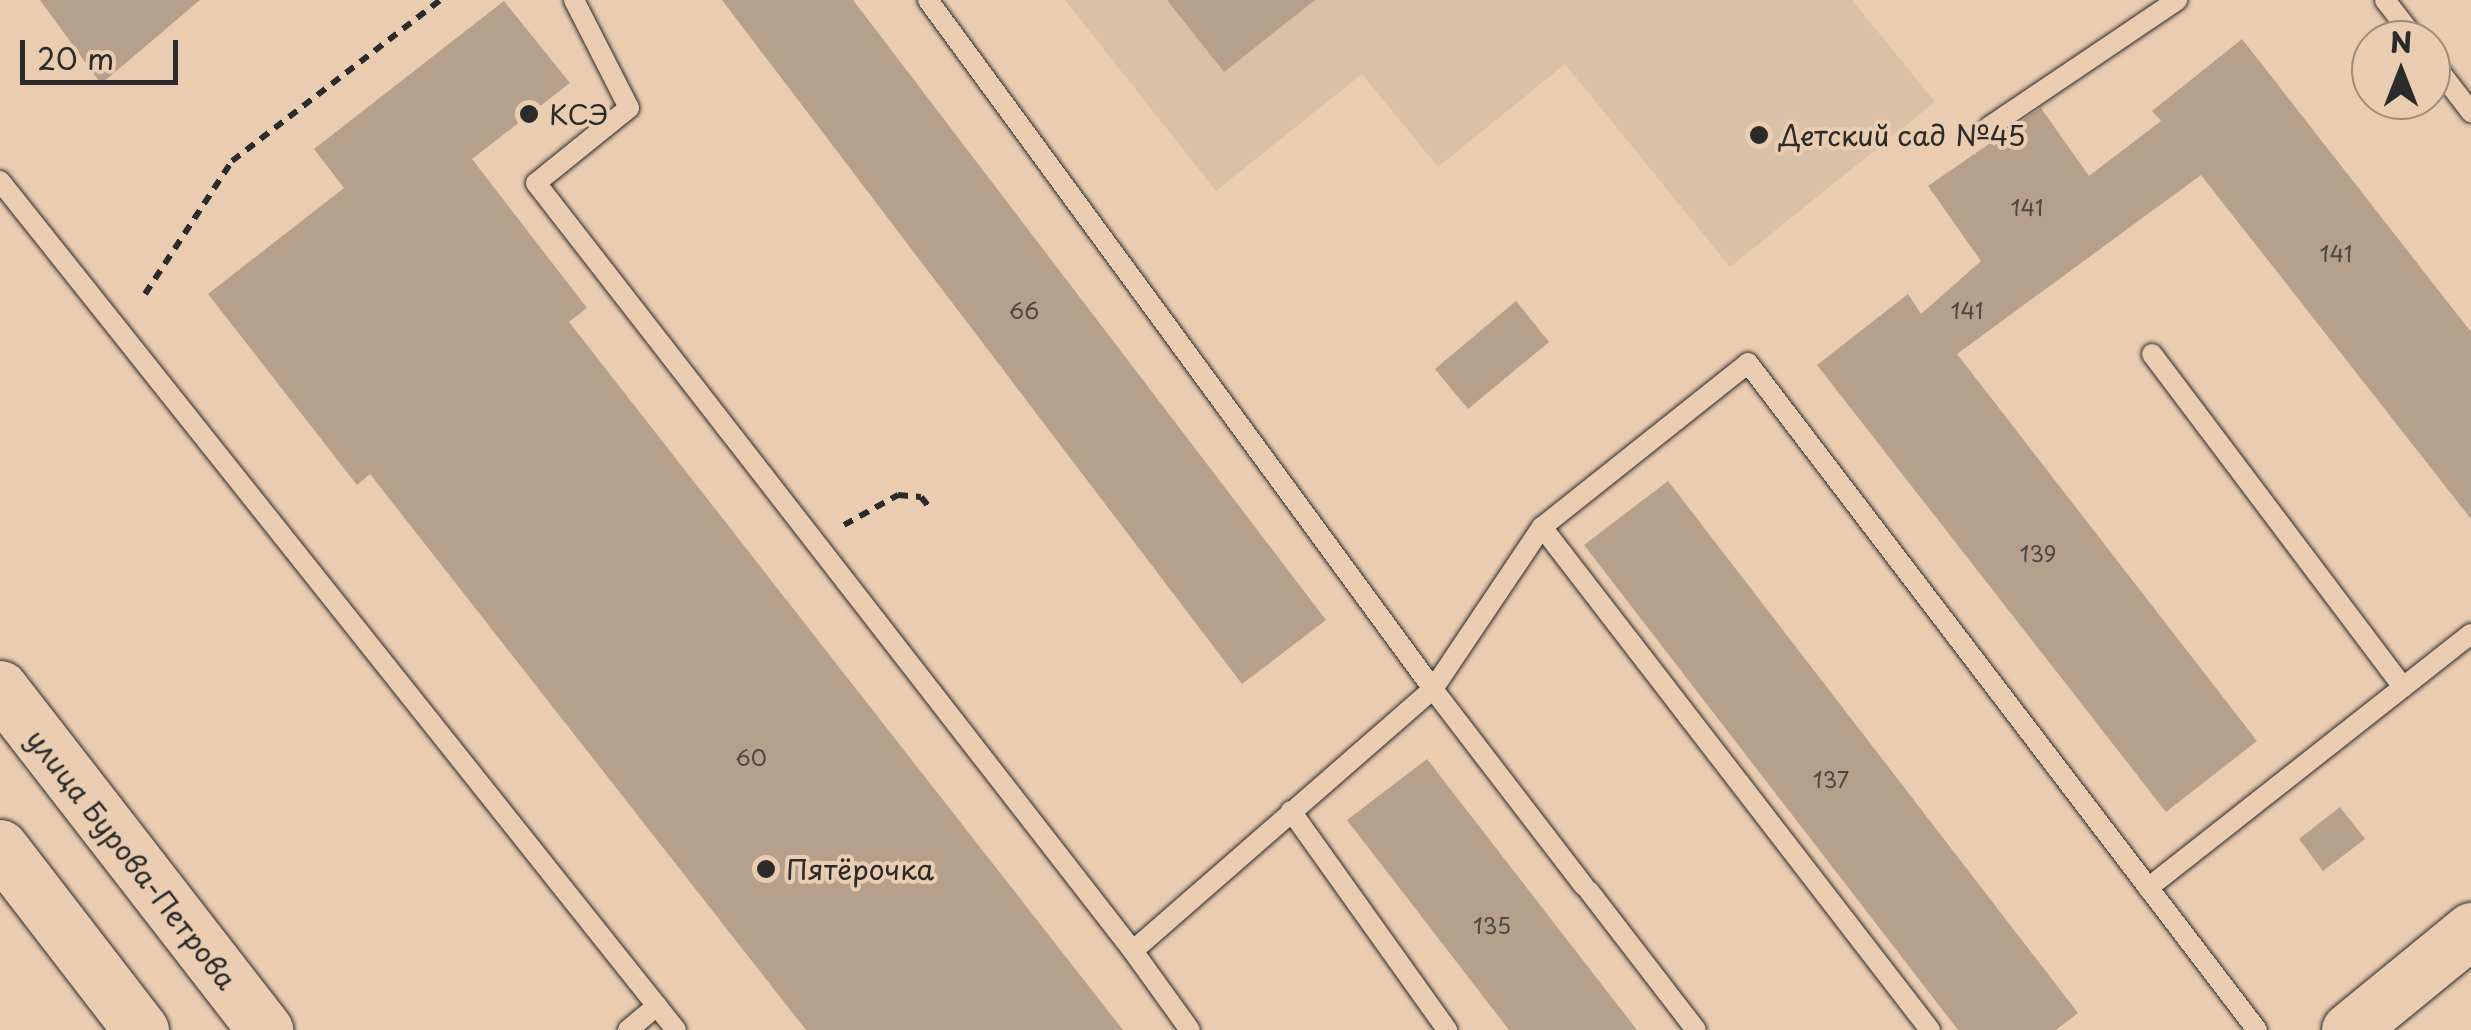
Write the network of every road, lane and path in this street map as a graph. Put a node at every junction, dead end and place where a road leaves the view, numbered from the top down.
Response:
1 (440, 0) edge
2 (574, 0) edge
3 (928, 0) edge
4 (2176, 0) edge
5 (2385, 0) edge
6 (2400, 20) edge
7 (2451, 86) edge
8 (2471, 112) edge
9 (1989, 127) dead end
10 (0, 181) edge
11 (146, 294) dead end
12 (2152, 354) dead end
13 (930, 508) dead end
14 (1542, 527) junction
15 (819, 544) junction
16 (2471, 634) edge
17 (2404, 687) junction
18 (0, 688) edge
19 (1432, 689) junction
20 (1291, 811) junction
21 (0, 847) edge
22 (2148, 888) junction
23 (2471, 930) edge
24 (1133, 950) junction
25 (658, 1006) junction
26 (140, 1030) edge
27 (265, 1030) edge
28 (628, 1030) edge
29 (676, 1030) edge
30 (1190, 1030) edge
31 (1446, 1030) edge
32 (1696, 1030) edge
33 (1930, 1030) edge
34 (2257, 1030) edge
35 (2349, 1030) edge

1 - 11 path
2 - 15 lane
3 - 19 lane
4 - 9 lane
5 - 6 lane
7 - 8 lane
10 - 25 lane
12 - 17 lane
13 - 15 path
14 - 19 lane
14 - 22 lane
14 - 33 lane
15 - 24 lane
16 - 17 lane
17 - 22 lane
18 - 27 main road, улица Бурова-Петрова
19 - 20 lane
19 - 32 lane
20 - 24 lane
20 - 31 lane
21 - 26 main road
22 - 34 lane
23 - 35 main road
24 - 30 lane
25 - 28 lane
25 - 29 lane

